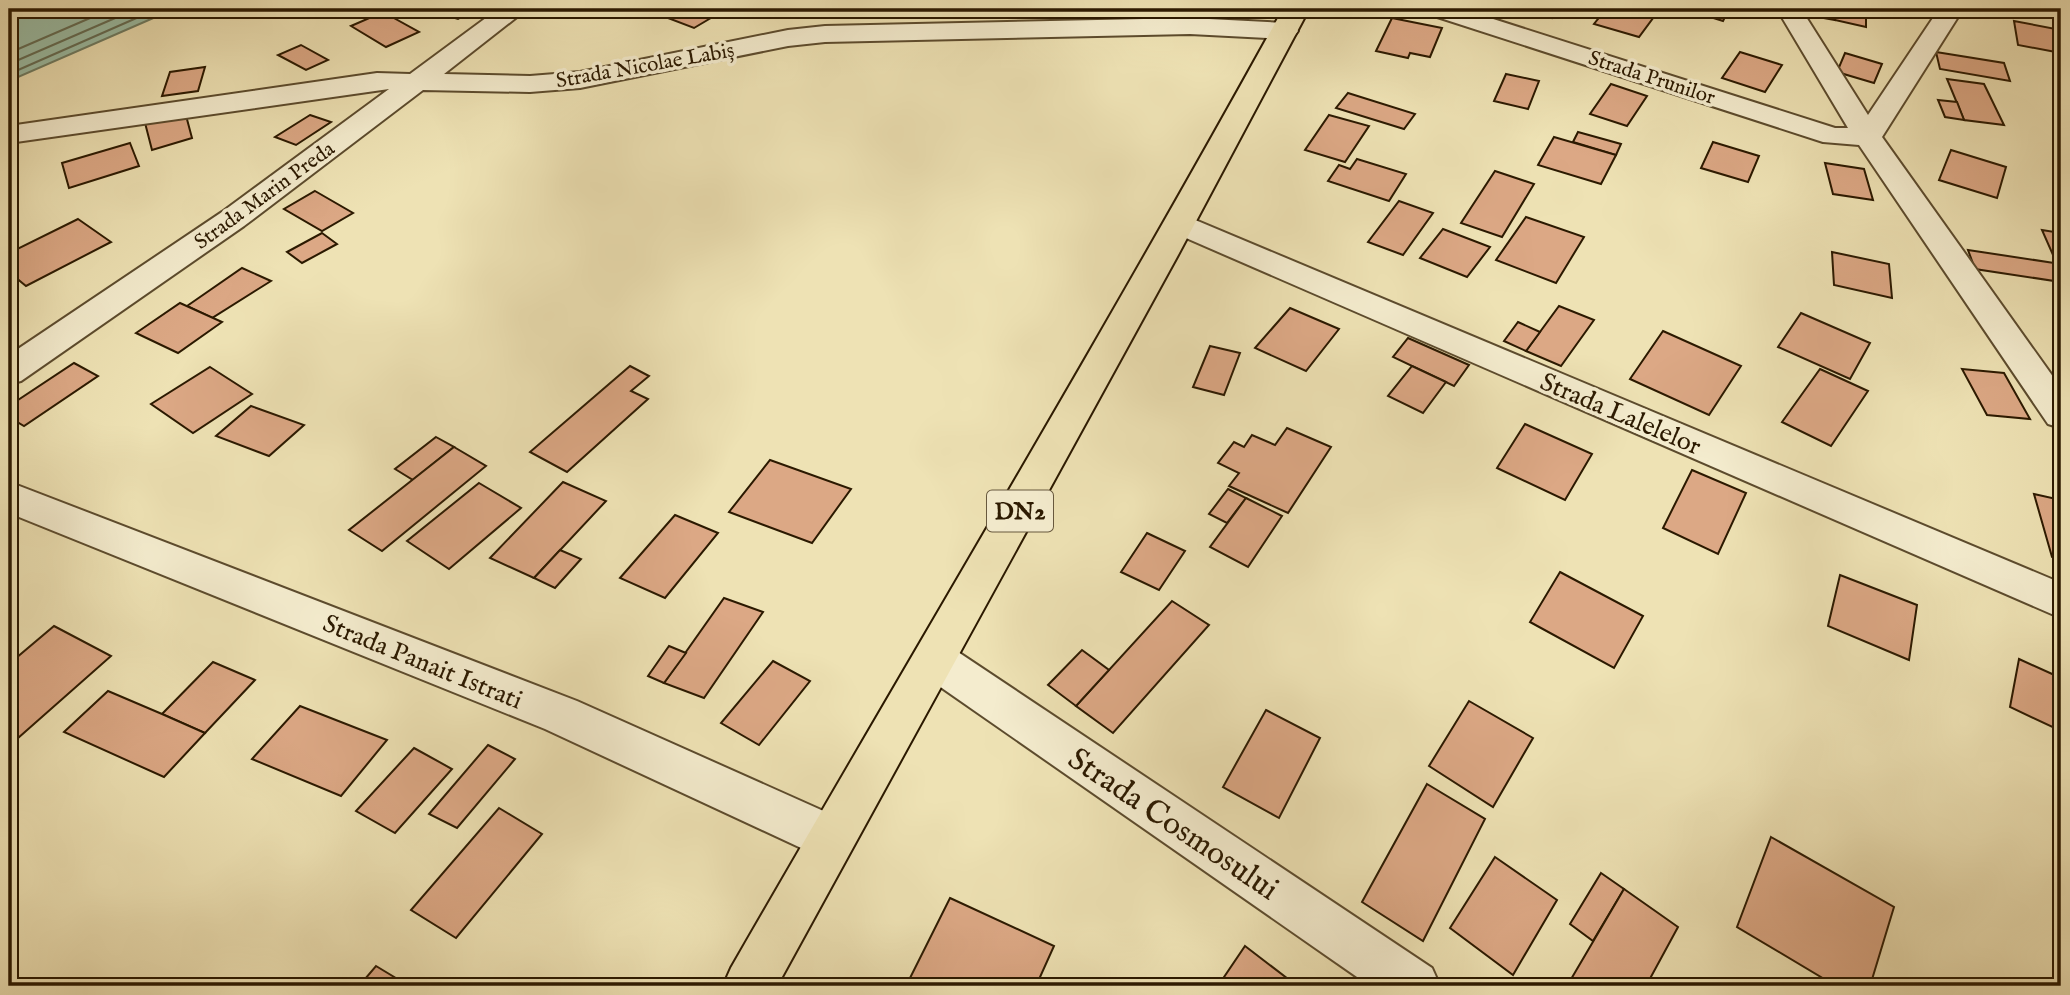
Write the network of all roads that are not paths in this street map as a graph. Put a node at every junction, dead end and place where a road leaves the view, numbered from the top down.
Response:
1 (514, 9) edge
2 (1437, 9) edge
3 (1789, 9) edge
4 (1951, 9) edge
5 (1290, 20) edge
6 (422, 80) junction
7 (9, 134) edge
8 (1868, 138) junction
9 (1181, 224) junction
10 (9, 372) edge
11 (2061, 415) edge
12 (9, 497) edge
13 (2061, 601) edge
14 (934, 659) junction
15 (831, 838) junction
16 (748, 986) edge
17 (1414, 986) edge

1 - 6 street, Strada Marin Preda
2 - 8 street, Strada Prunilor
3 - 8 street
4 - 8 street
5 - 6 street, Strada Nicolae Labiș
5 - 9 highway, DN2
6 - 7 street, Strada Nicolae Labiș
6 - 10 street, Strada Marin Preda
8 - 11 street
9 - 13 street, Strada Lalelelor
9 - 14 highway, DN2
12 - 15 street, Strada Panait Istrati
14 - 15 highway, DN2
14 - 17 street, Strada Cosmosului
15 - 16 highway, DN2

